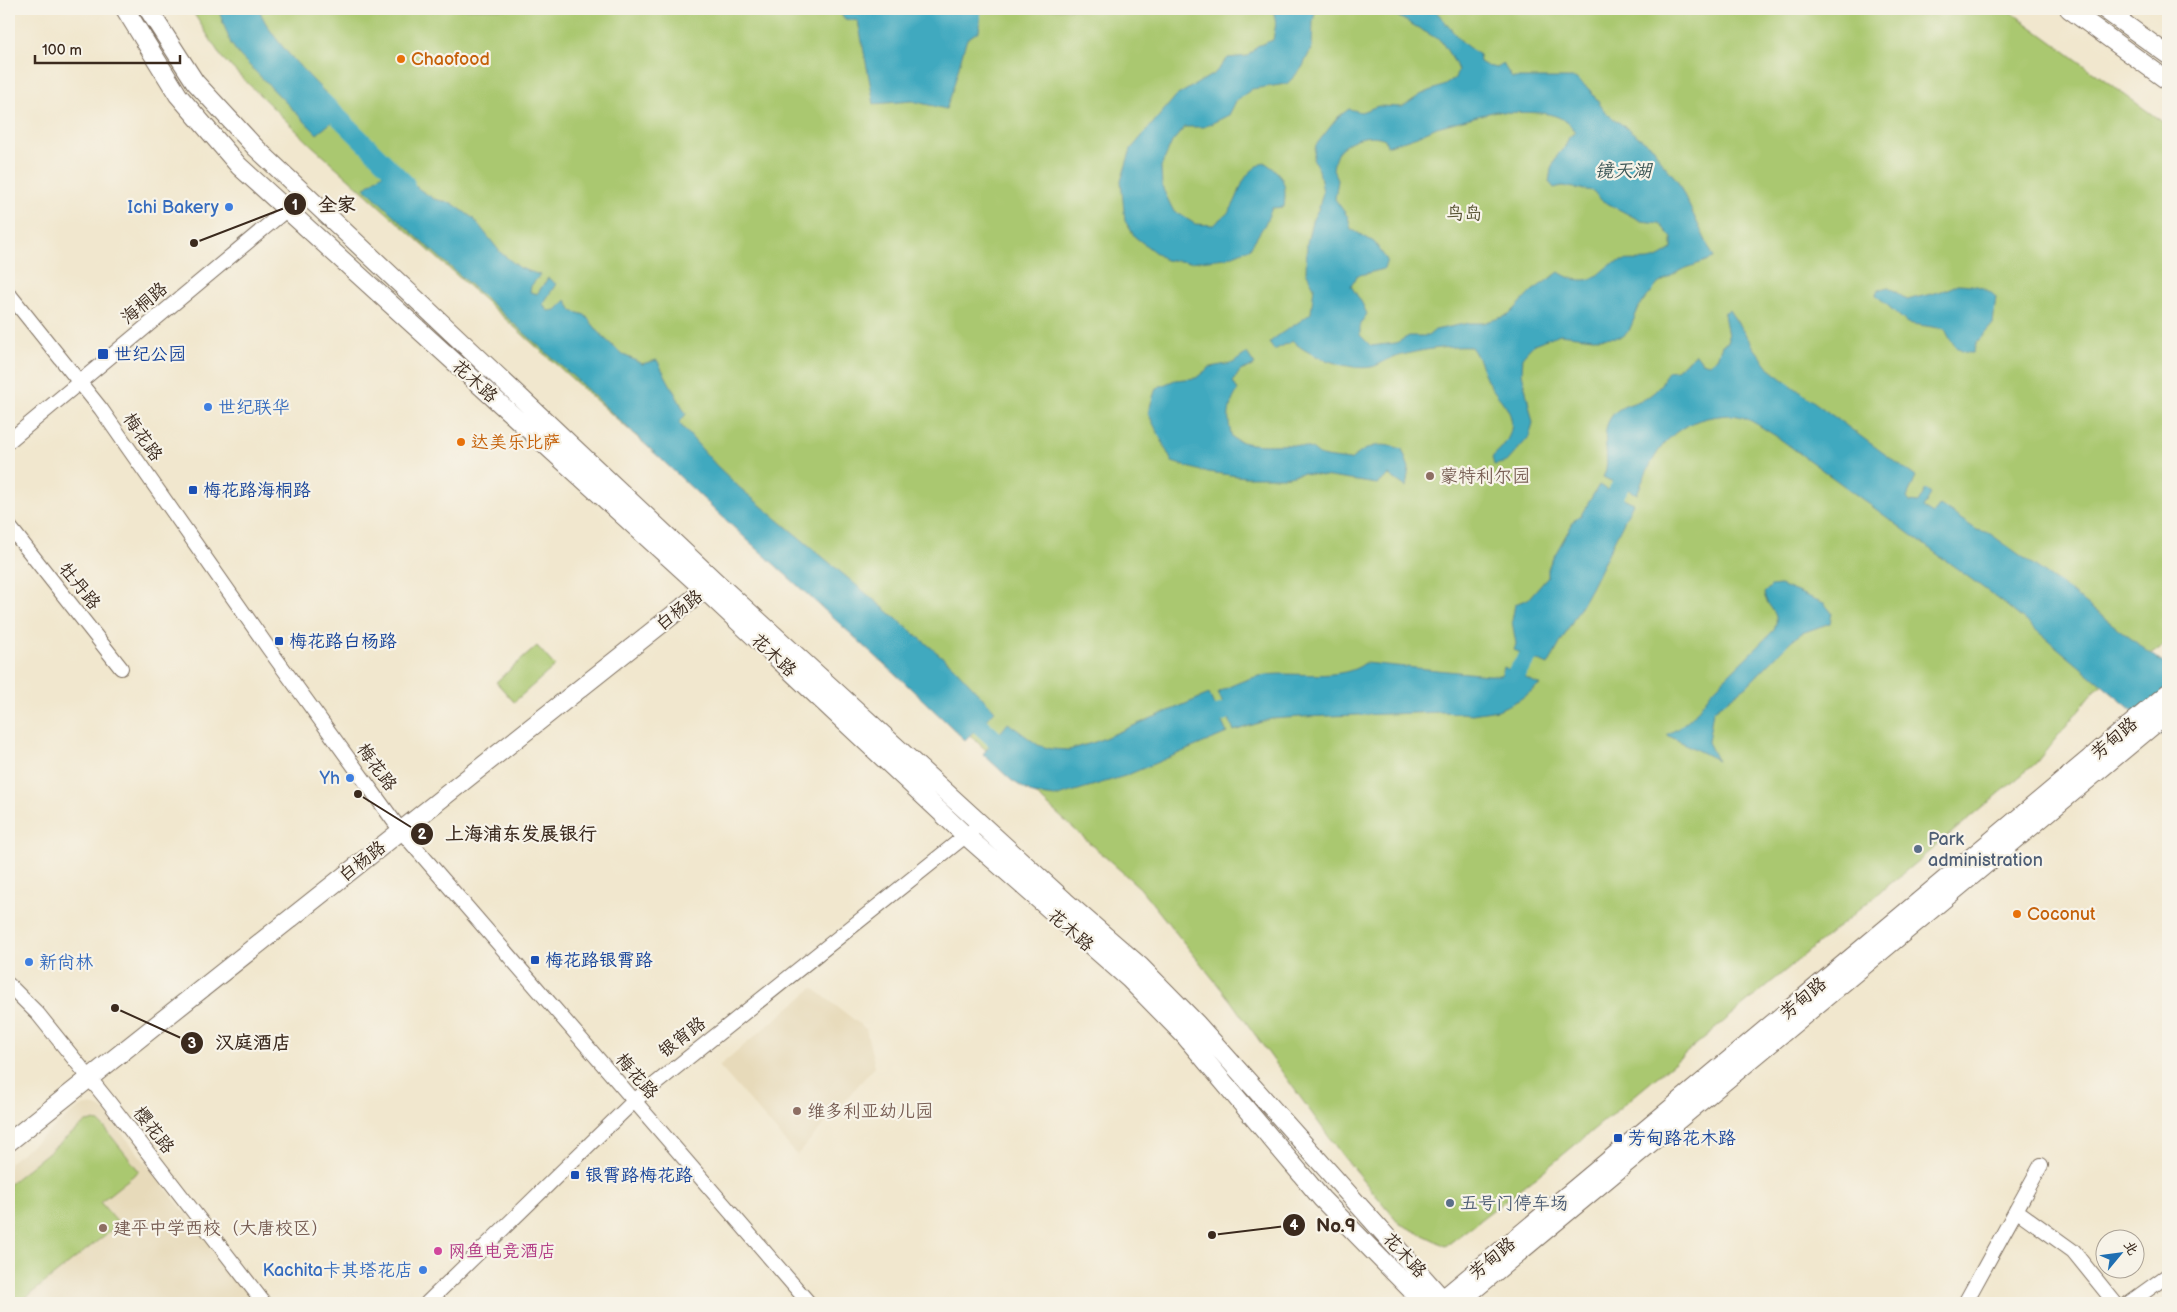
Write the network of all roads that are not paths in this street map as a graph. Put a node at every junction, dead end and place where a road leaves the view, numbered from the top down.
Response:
1 (125, 9) edge
2 (148, 9) edge
3 (2069, 9) edge
4 (2104, 9) edge
5 (2168, 55) edge
6 (2168, 81) edge
7 (304, 194) junction
8 (286, 210) junction
9 (9, 294) edge
10 (80, 381) junction
11 (9, 441) edge
12 (9, 526) edge
13 (706, 582) junction
14 (122, 668) dead end
15 (2168, 693) edge
16 (2168, 713) edge
17 (2133, 732) junction
18 (980, 824) junction
19 (397, 826) junction
20 (965, 836) junction
21 (9, 985) edge
22 (85, 1073) junction
23 (634, 1101) junction
24 (9, 1127) edge
25 (9, 1142) edge
26 (2041, 1165) dead end
27 (2016, 1210) junction
28 (2168, 1275) edge
29 (1446, 1302) edge
30 (264, 1303) edge
31 (427, 1303) edge
32 (809, 1303) edge
33 (1424, 1303) edge
34 (1965, 1303) edge
35 (2115, 1303) edge
36 (2129, 1303) edge

1 - 8 main road, 花木路
2 - 7 main road, 花木路
3 - 6 main road
4 - 5 main road
7 - 8 street, 海桐路
7 - 13 main road, 花木路
8 - 10 street, 海桐路
8 - 13 main road, 花木路
9 - 10 street, 梅花路
10 - 11 street, 海桐路
10 - 19 street, 梅花路
12 - 14 street, 牡丹路
13 - 18 main road, 花木路
13 - 19 main road, 白杨路
13 - 20 main road, 花木路
15 - 17 main road, 芳甸路
16 - 17 main road, 芳甸路
17 - 29 main road, 芳甸路
18 - 20 street, 银宵路
18 - 29 main road, 花木路
19 - 22 main road, 白杨路
19 - 23 street, 梅花路
20 - 23 street, 银宵路
20 - 33 main road, 花木路
21 - 22 street, 樱花路
22 - 24 main road, 白杨路
22 - 25 main road, 白杨路
22 - 30 street, 樱花路
23 - 31 street, 银宵路
23 - 32 street, 梅花路
26 - 27 street
27 - 34 street
27 - 35 street
28 - 36 street

